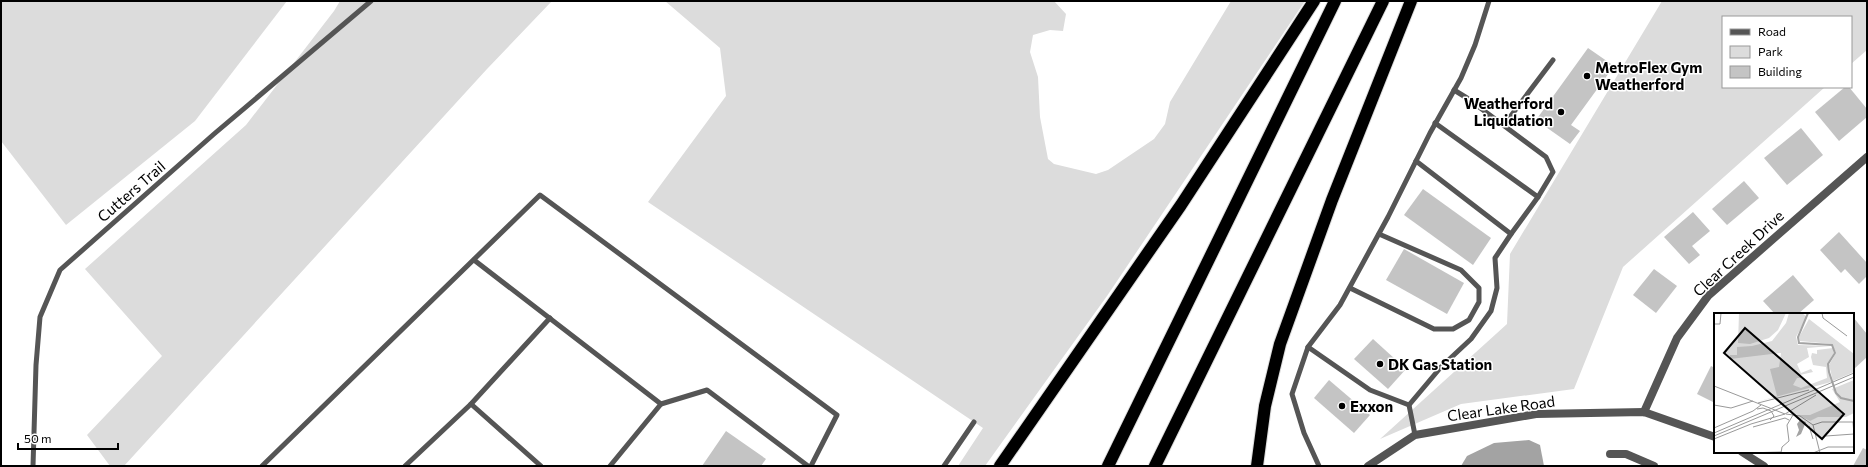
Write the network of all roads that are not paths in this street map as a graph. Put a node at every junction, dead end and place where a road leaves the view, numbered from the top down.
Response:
1 (372, 1) edge
2 (1314, 1) edge
3 (1335, 1) edge
4 (1382, 1) edge
5 (1411, 1) edge
6 (1489, 1) edge
7 (1552, 60) dead end
8 (1454, 90) junction
9 (1435, 123) junction
10 (1504, 125) junction
11 (1867, 157) edge
12 (1416, 161) junction
13 (1538, 197) junction
14 (1379, 234) junction
15 (1511, 234) junction
16 (474, 260) junction
17 (1350, 288) junction
18 (550, 318) junction
19 (1308, 347) junction
20 (471, 404) junction
21 (661, 404) junction
22 (1408, 405) junction
23 (1644, 412) junction
24 (974, 422) dead end
25 (1415, 435) junction
26 (1714, 438) edge
27 (1744, 453) edge
28 (1610, 454) dead end
29 (33, 466) edge
30 (262, 466) edge
31 (405, 466) edge
32 (541, 466) edge
33 (610, 466) edge
34 (808, 466) edge
35 (811, 466) edge
36 (944, 466) edge
37 (1000, 466) edge
38 (1108, 466) edge
39 (1155, 466) edge
40 (1257, 466) edge
41 (1319, 466) edge
42 (1368, 466) edge
43 (1654, 466) edge
44 (1764, 466) edge

1 - 29 lane, Cutters Trail
2 - 37 highway
3 - 38 highway
4 - 39 highway
5 - 40 highway
6 - 8 lane
7 - 10 lane
8 - 9 lane
8 - 10 lane
9 - 12 lane
9 - 13 lane
10 - 13 lane
11 - 23 street, Clear Creek Drive
12 - 14 lane
12 - 15 lane
13 - 15 lane
14 - 17 lane
14 - 17 lane
15 - 22 lane
16 - 18 lane
16 - 30 lane
16 - 35 lane
17 - 19 lane
18 - 20 lane
18 - 21 lane
19 - 22 lane
19 - 41 lane
20 - 31 lane
20 - 32 lane
21 - 33 lane
21 - 34 lane
22 - 25 lane
23 - 25 street, Clear Lake Road
23 - 26 street, Clear Lake Road
24 - 36 lane
25 - 42 street, Clear Lake Road
27 - 44 street
28 - 43 street

